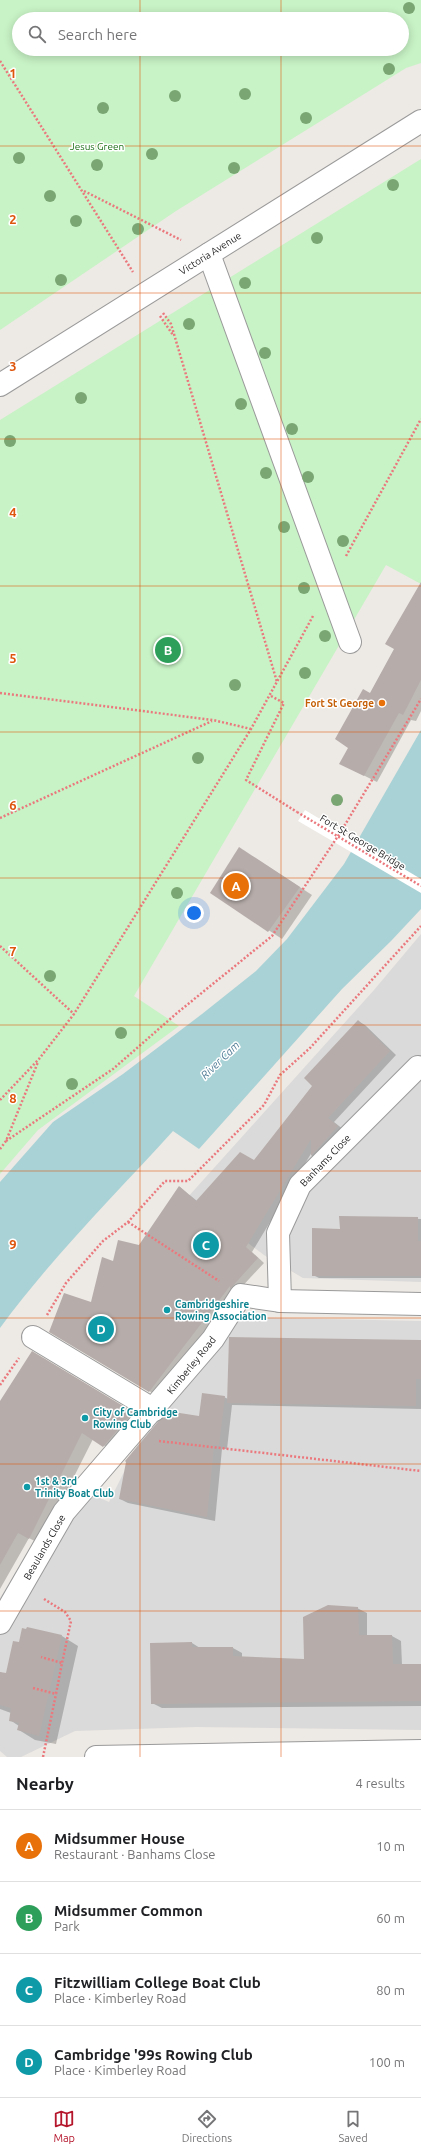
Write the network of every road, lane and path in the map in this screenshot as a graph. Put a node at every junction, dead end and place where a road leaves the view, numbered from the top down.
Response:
1 (0, 61) edge
2 (421, 121) edge
3 (84, 190) junction
4 (118, 251) dead end
5 (209, 254) junction
6 (162, 312) dead end
7 (171, 324) dead end
8 (175, 338) junction
9 (0, 386) edge
10 (421, 419) edge
11 (330, 586) junction
12 (350, 642) dead end
13 (277, 683) junction
14 (0, 693) edge
15 (271, 696) junction
16 (421, 699) edge
17 (213, 720) junction
18 (251, 729) junction
19 (0, 818) edge
20 (421, 886) edge
21 (421, 926) edge
22 (0, 946) edge
23 (74, 1014) junction
24 (39, 1059) junction
25 (418, 1067) dead end
26 (0, 1100) edge
27 (6, 1141) junction
28 (0, 1149) edge
29 (128, 1222) junction
30 (241, 1295) junction
31 (280, 1301) junction
32 (421, 1304) edge
33 (33, 1337) junction
34 (0, 1385) edge
35 (154, 1410) junction
36 (128, 1438) junction
37 (421, 1471) edge
38 (94, 1476) joint
39 (22, 1586) junction
40 (0, 1623) edge
41 (41, 1658) dead end
42 (62, 1663) junction
43 (33, 1688) dead end
44 (56, 1694) junction
45 (421, 1751) edge
46 (43, 1757) edge
47 (96, 1757) edge

1 - 3 path
2 - 5 street, Victoria Avenue
3 - 4 path
3 - 5 path
5 - 9 street, Victoria Avenue
5 - 11 street
6 - 8 path
7 - 8 path
8 - 13 path
10 - 11 path
11 - 12 street
11 - 13 path
13 - 15 path
14 - 17 path
15 - 18 path
15 - 20 path, Fort St George Bridge, bridge
16 - 27 path
17 - 18 path
17 - 19 path
18 - 23 path
21 - 29 path
22 - 23 path
23 - 24 path
24 - 26 path
24 - 27 path
25 - 31 street, Banhams Close
27 - 28 path
29 - 30 path
29 - 33 path
30 - 31 street
30 - 35 street, Kimberley Road
31 - 32 street
33 - 34 path
33 - 35 street
35 - 36 street, Kimberley Road
36 - 37 path
36 - 38 street, Kimberley Road
38 - 39 street, Beaulands Close
39 - 40 street, Beaulands Close
39 - 42 path
41 - 42 path
42 - 44 path
43 - 44 path
44 - 46 path
45 - 47 street

